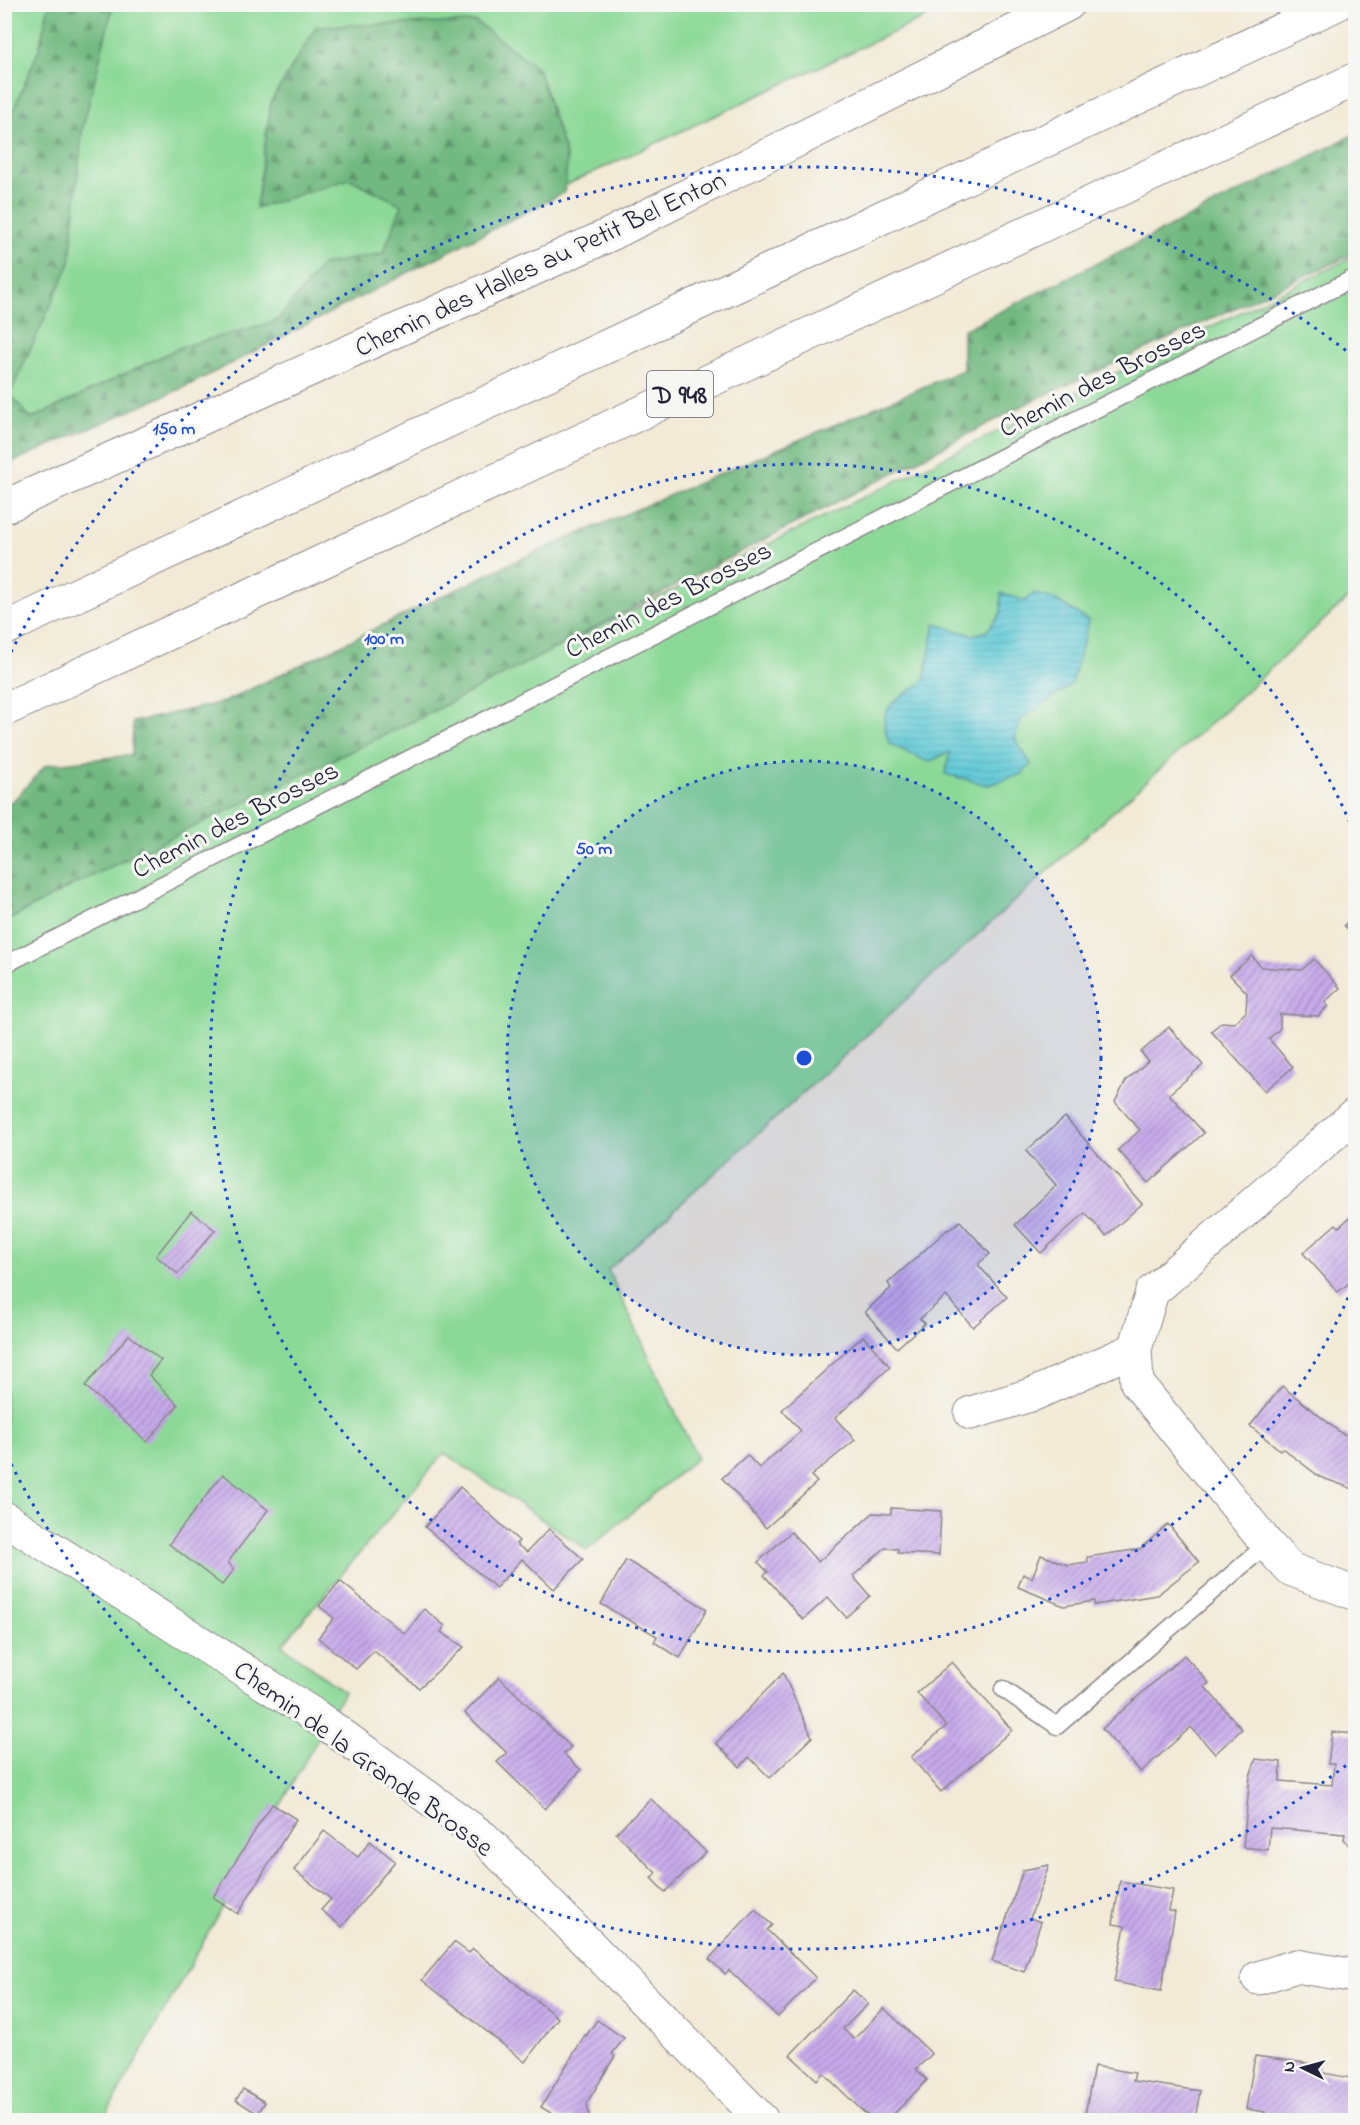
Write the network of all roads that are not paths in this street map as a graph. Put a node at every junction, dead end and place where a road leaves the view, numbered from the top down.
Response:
1 (1068, 4) edge
2 (1337, 4) edge
3 (1356, 79) edge
4 (1356, 278) edge
5 (4, 507) edge
6 (4, 629) edge
7 (4, 710) edge
8 (4, 965) edge
9 (1356, 1114) edge
10 (1134, 1349) junction
11 (971, 1413) dead end
12 (4, 1518) edge
13 (1267, 1544) junction
14 (1356, 1594) edge
15 (1003, 1689) dead end
16 (1356, 1976) edge
17 (1258, 1978) dead end
18 (762, 2121) edge

1 - 5 main road, Chemin des Halles au Petit Bel Enton
2 - 6 main road, D 948
3 - 7 main road, D 948
4 - 8 lane, Chemin des Brosses
9 - 10 main road
10 - 11 main road
10 - 13 main road
12 - 18 main road, Chemin de la Grande Brosse
13 - 14 main road
13 - 15 lane
16 - 17 main road

